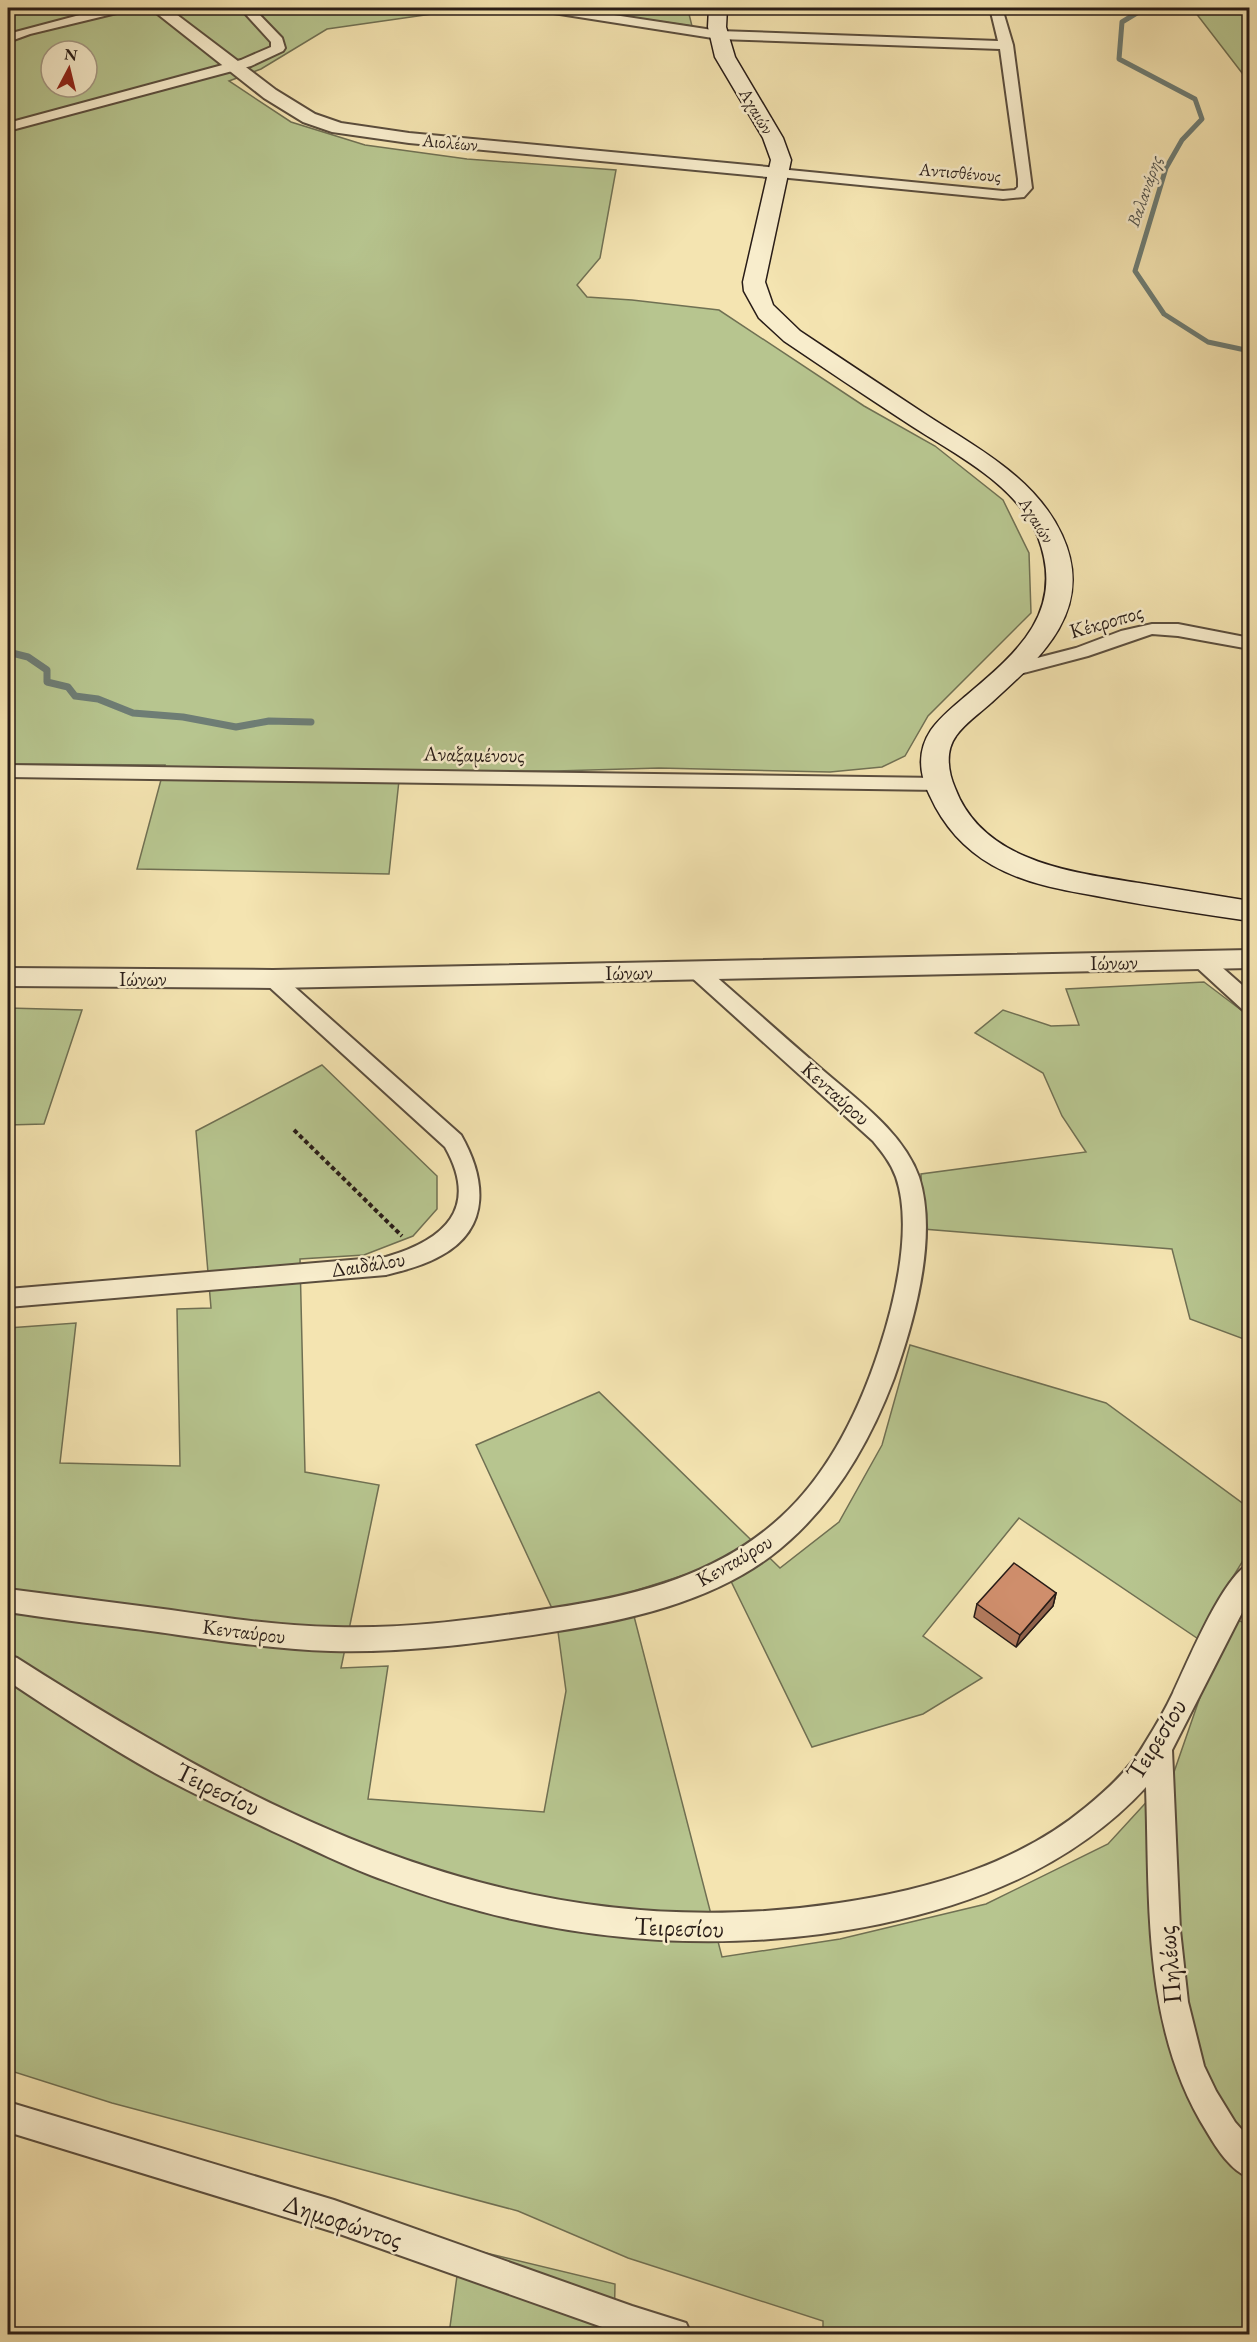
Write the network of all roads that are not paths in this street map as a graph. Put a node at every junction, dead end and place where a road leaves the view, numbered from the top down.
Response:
1 (120, 8) edge
2 (158, 8) edge
3 (246, 8) edge
4 (547, 8) edge
5 (718, 8) edge
6 (996, 8) edge
7 (43, 15) dead end
8 (26, 31) junction
9 (719, 35) junction
10 (8, 38) edge
11 (1006, 45) junction
12 (233, 66) junction
13 (8, 127) edge
14 (779, 173) junction
15 (1250, 644) edge
16 (1012, 670) junction
17 (8, 771) edge
18 (939, 784) junction
19 (1250, 911) edge
20 (1250, 959) edge
21 (1201, 960) junction
22 (698, 971) junction
23 (8, 977) edge
24 (273, 979) junction
25 (1250, 1005) edge
26 (8, 1298) edge
27 (1250, 1575) edge
28 (8, 1601) edge
29 (8, 1667) edge
30 (1158, 1746) junction
31 (8, 2117) edge
32 (1250, 2163) edge
33 (675, 2334) edge

1 - 8 street
2 - 12 street, Αιολέων
3 - 12 street
4 - 9 street
5 - 9 main road, Αχαιών
6 - 11 street, Αντισθένους
7 - 8 street
8 - 10 street
9 - 11 street
9 - 14 main road, Αχαιών
11 - 14 street, Αντισθένους
12 - 13 street
12 - 14 street, Αιολέων
14 - 16 main road, Αχαιών
15 - 16 street, Κέκροπος
16 - 18 main road, Αχαιών
17 - 18 street, Αναξαμένους
18 - 19 main road, Αχαιών
20 - 21 street, Ιώνων
21 - 22 street, Ιώνων
21 - 25 street
22 - 24 street, Ιώνων
22 - 28 street, Κενταύρου
23 - 24 street, Ιώνων
24 - 26 street, Δαιδάλου
27 - 30 street, Τειρεσίου
29 - 30 street, Τειρεσίου
30 - 32 street, Πηλέως
31 - 33 street, Δημοφώντος

